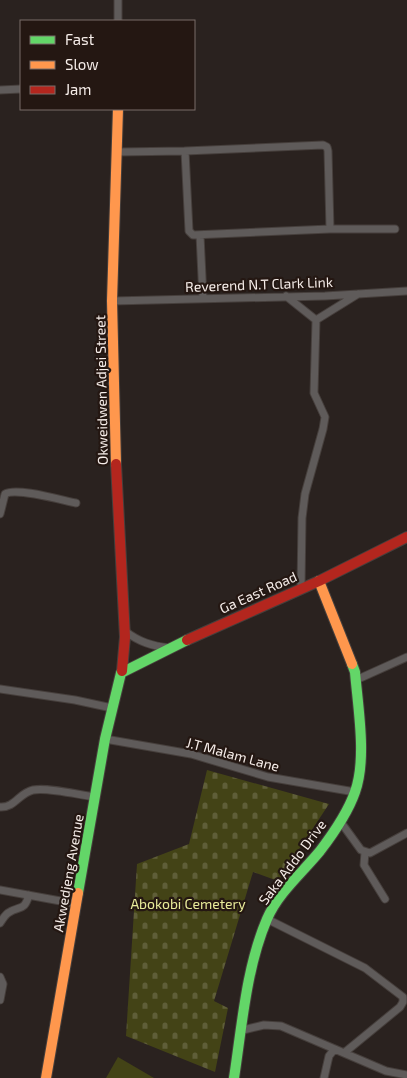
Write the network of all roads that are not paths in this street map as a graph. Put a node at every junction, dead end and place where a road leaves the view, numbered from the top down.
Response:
1 (118, 0) edge
2 (118, 20) edge
3 (20, 89) edge
4 (0, 90) edge
5 (118, 110) edge
6 (185, 151) junction
7 (117, 152) junction
8 (330, 229) junction
9 (395, 229) dead end
10 (200, 235) junction
11 (407, 291) edge
12 (361, 293) junction
13 (286, 296) junction
14 (203, 298) junction
15 (112, 301) junction
16 (316, 320) junction
17 (76, 503) dead end
18 (0, 514) edge
19 (407, 537) edge
20 (319, 581) junction
21 (301, 588) junction
22 (125, 631) junction
23 (170, 648) junction
24 (407, 657) edge
25 (121, 672) junction
26 (356, 680) junction
27 (0, 689) edge
28 (112, 708) junction
29 (105, 740) junction
30 (355, 792) junction
31 (96, 798) junction
32 (0, 807) edge
33 (340, 821) junction
34 (407, 832) edge
35 (365, 852) junction
36 (0, 890) edge
37 (29, 895) junction
38 (385, 898) dead end
39 (77, 904) junction
40 (267, 919) junction
41 (0, 923) edge
42 (0, 977) edge
43 (0, 1000) edge
44 (243, 1030) junction
45 (340, 1052) junction
46 (386, 1075) edge
47 (407, 1075) edge
48 (46, 1078) edge
49 (234, 1078) edge
50 (324, 1078) edge

1 - 2 street
3 - 4 street
5 - 7 street, Okweidwen Adjei Street
6 - 7 street
6 - 8 street
6 - 10 street
7 - 15 street, Okweidwen Adjei Street
8 - 9 street
8 - 10 street
10 - 14 street
11 - 12 street, Reverend N.T Clark Link
12 - 13 street, Reverend N.T Clark Link
12 - 16 street
13 - 14 street, Reverend N.T Clark Link
13 - 16 street
14 - 15 street, Reverend N.T Clark Link
15 - 22 street, Okweidwen Adjei Street
16 - 21 street
17 - 18 street
19 - 20 street, Ga East Road
20 - 21 street, Ga East Road
20 - 26 street, Saka Addo Drive
21 - 23 street, Ga East Road
22 - 23 street
22 - 25 street, Okweidwen Adjei Street
23 - 25 street, Ga East Road
24 - 26 street
25 - 28 street, Akwedjeng Avenue
26 - 30 street, Saka Addo Drive
27 - 28 street
28 - 29 street, Akwedjeng Avenue
29 - 30 street, J.T Malam Lane
29 - 31 street, Akwedjeng Avenue
30 - 33 street, Saka Addo Drive
31 - 32 street
31 - 39 street, Akwedjeng Avenue
33 - 35 street
33 - 40 street, Saka Addo Drive
34 - 35 street
35 - 38 street
36 - 37 street
37 - 39 street
37 - 41 street
39 - 48 street, Akwedjeng Avenue
40 - 44 street, Saka Addo Drive
40 - 45 street
42 - 43 street
44 - 45 street
44 - 49 street, Saka Addo Drive
45 - 46 street
45 - 50 street
46 - 47 street

